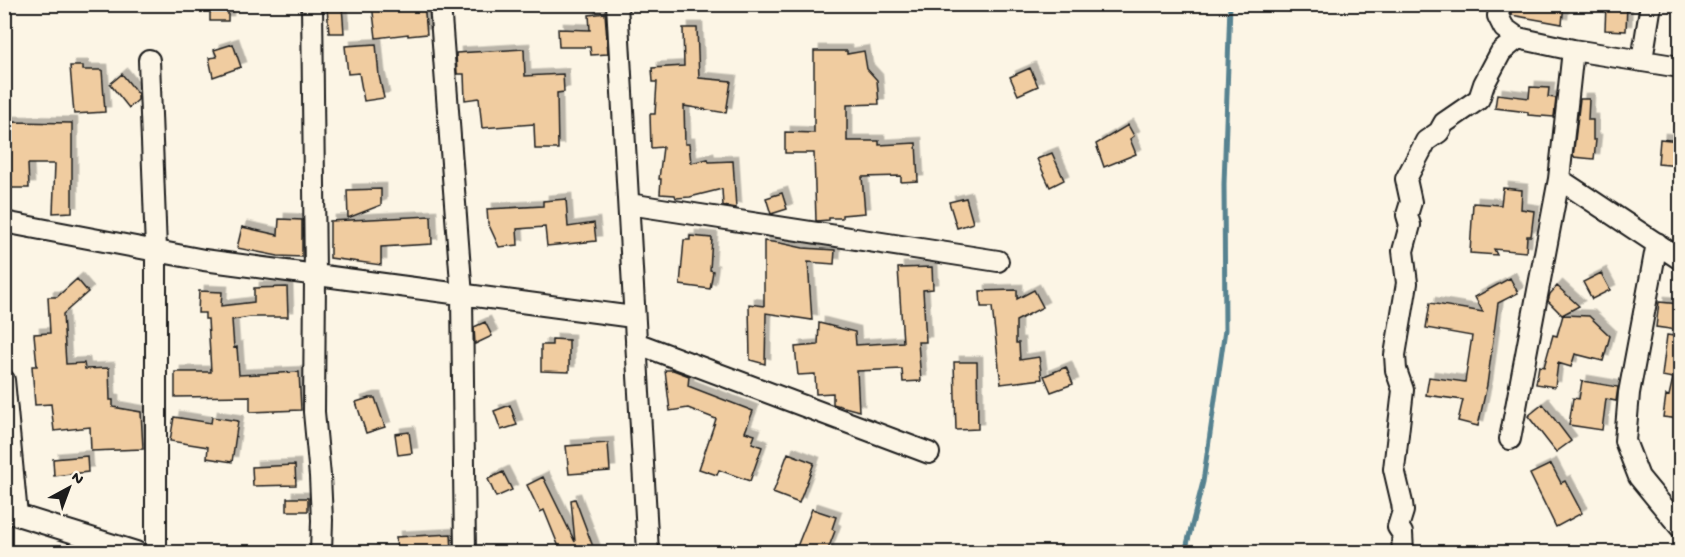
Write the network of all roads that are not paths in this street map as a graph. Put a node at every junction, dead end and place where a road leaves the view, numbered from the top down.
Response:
1 (312, 4) edge
2 (440, 4) edge
3 (617, 4) edge
4 (1500, 4) edge
5 (1651, 4) edge
6 (1518, 38) junction
7 (1573, 50) junction
8 (149, 60) dead end
9 (1642, 60) junction
10 (1680, 67) edge
11 (1559, 179) junction
12 (629, 204) junction
13 (4, 222) edge
14 (1657, 243) junction
15 (156, 250) junction
16 (1680, 259) edge
17 (998, 261) dead end
18 (315, 276) junction
19 (462, 296) junction
20 (633, 317) junction
21 (636, 344) junction
22 (4, 380) edge
23 (1510, 440) dead end
24 (929, 453) dead end
25 (11, 513) edge
26 (1680, 527) edge
27 (136, 552) edge
28 (156, 552) edge
29 (321, 552) edge
30 (465, 552) edge
31 (648, 552) edge
32 (1402, 552) edge

1 - 18 street
2 - 19 street
3 - 12 street
4 - 6 street
5 - 9 street
6 - 7 street
6 - 32 street
7 - 9 street
7 - 11 street
8 - 15 street
9 - 10 street
11 - 14 street
11 - 23 street
12 - 17 street
12 - 20 street
13 - 15 street
14 - 16 street
14 - 26 street
15 - 18 street
15 - 28 street
18 - 19 street
18 - 29 street
19 - 20 street
19 - 30 street
20 - 21 street
21 - 24 street
21 - 31 street
22 - 25 street
25 - 27 street

